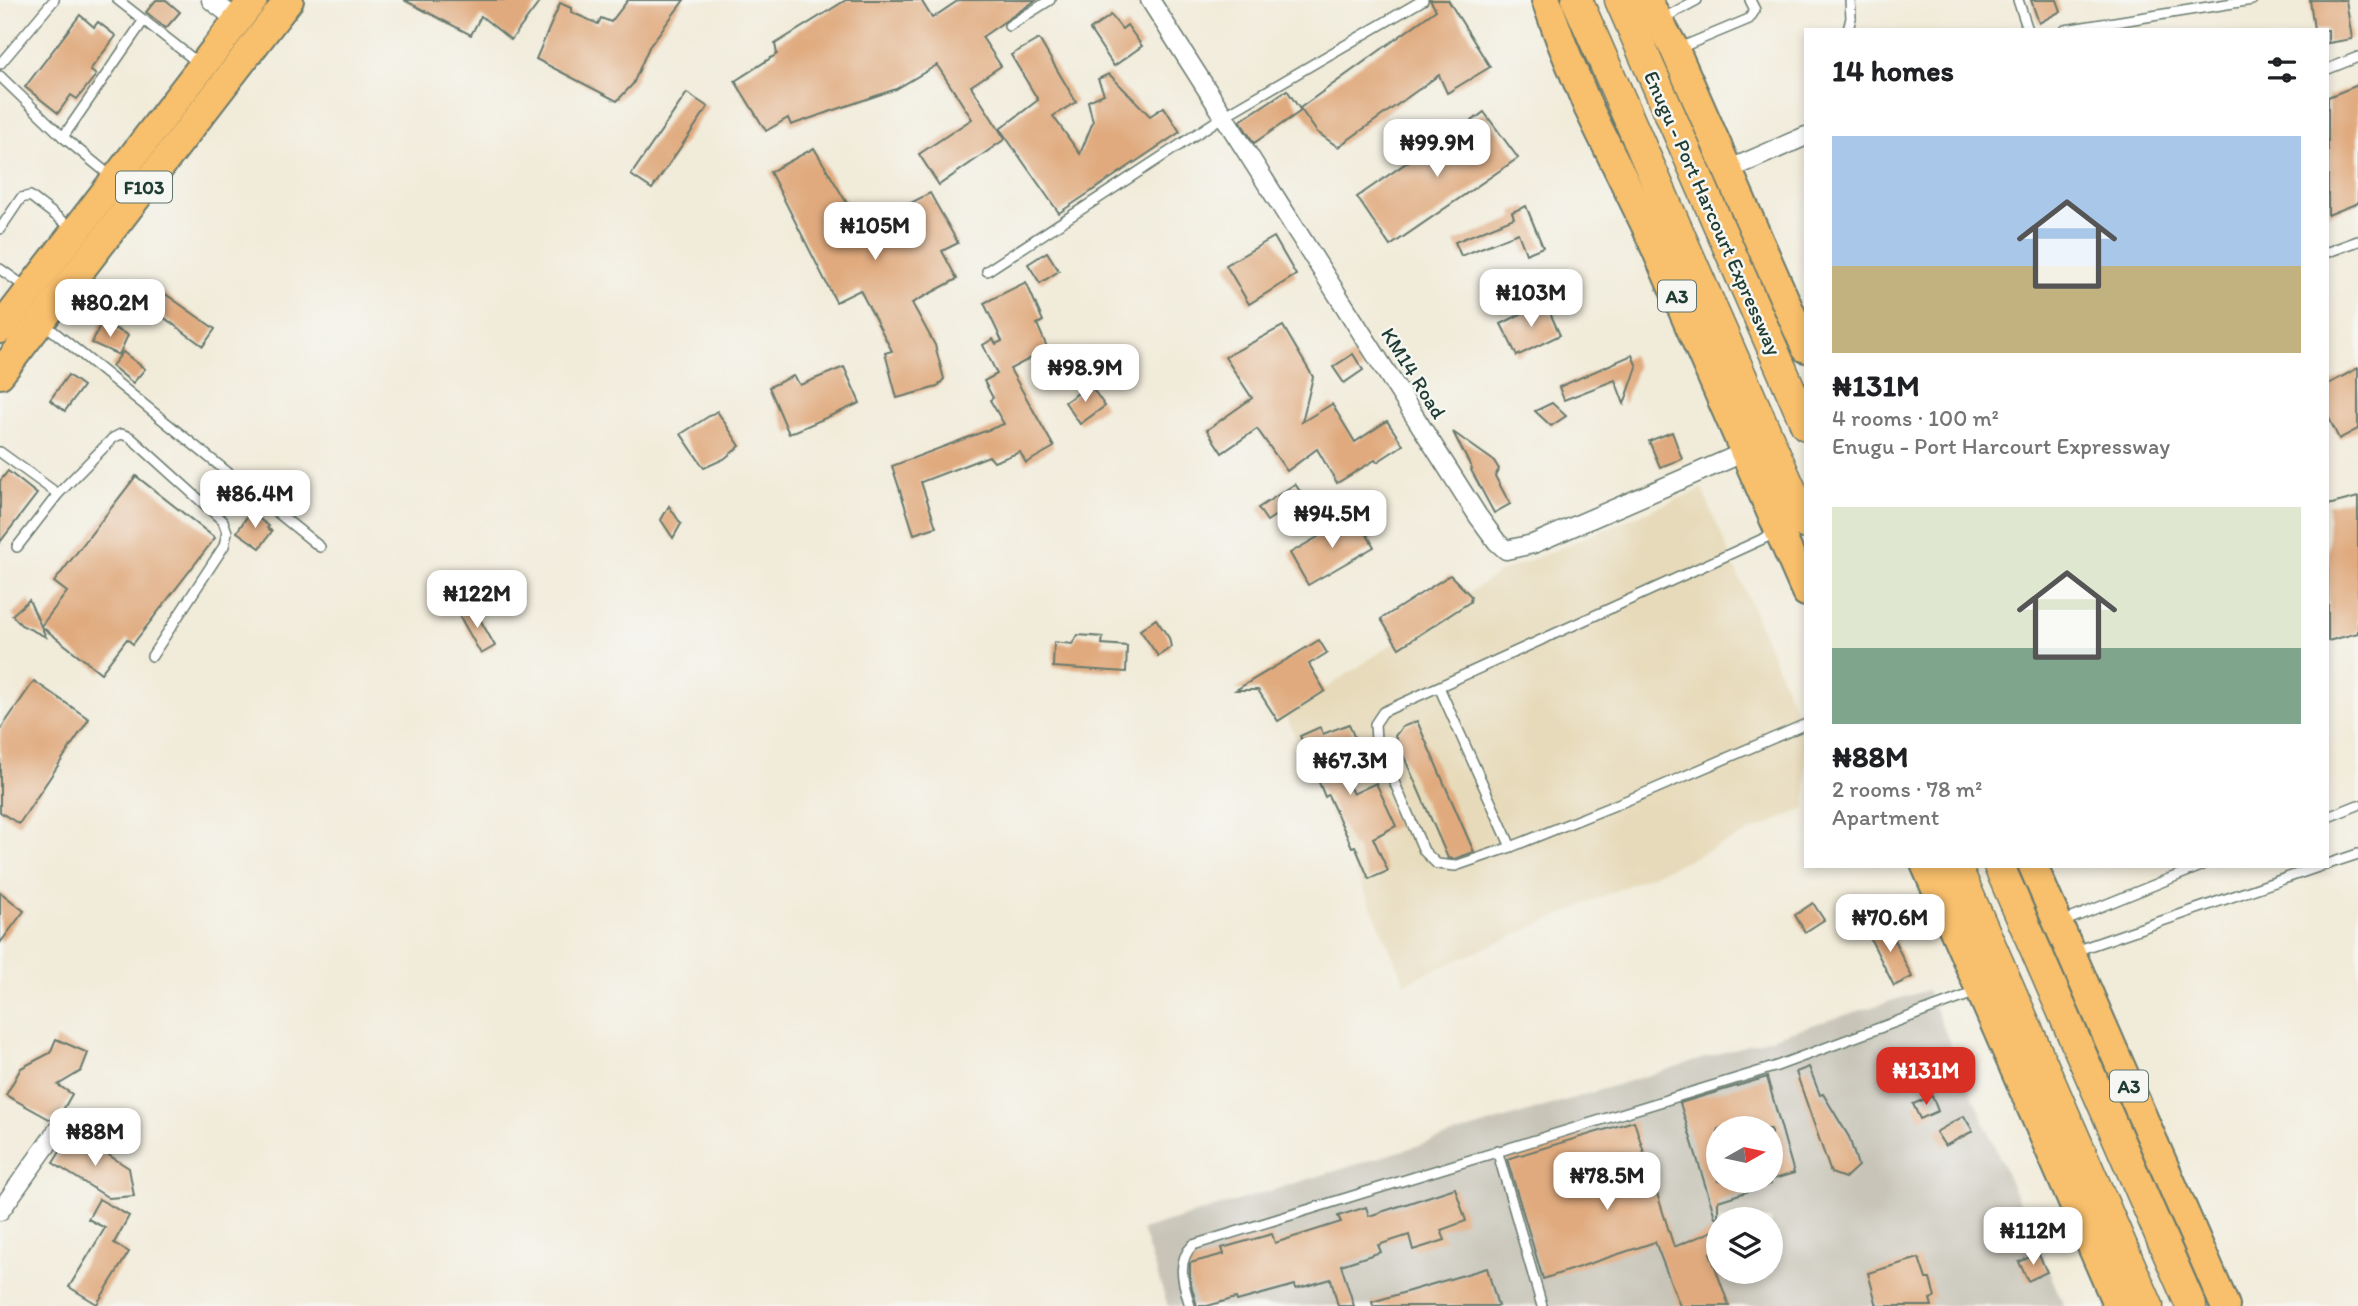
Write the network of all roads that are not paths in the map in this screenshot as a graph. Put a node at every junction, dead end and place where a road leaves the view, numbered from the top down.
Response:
1 (54, 0) edge
2 (118, 0) edge
3 (211, 0) edge
4 (289, 0) edge
5 (1050, 0) edge
6 (1150, 0) edge
7 (1423, 0) edge
8 (1546, 0) edge
9 (1577, 0) edge
10 (1620, 0) edge
11 (1697, 0) edge
12 (1751, 0) edge
13 (1850, 0) edge
14 (2018, 0) edge
15 (2252, 0) edge
16 (245, 10) edge
17 (1653, 10) edge
18 (144, 20) junction
19 (1009, 26) dead end
20 (1848, 28) edge
21 (2027, 28) edge
22 (2077, 28) edge
23 (1675, 50) junction
24 (2358, 57) edge
25 (0, 64) edge
26 (202, 66) junction
27 (2329, 69) edge
28 (0, 76) edge
29 (1224, 116) junction
30 (63, 137) junction
31 (1804, 137) edge
32 (1728, 170) junction
33 (115, 179) junction
34 (0, 229) edge
35 (76, 231) junction
36 (2358, 241) edge
37 (2329, 252) edge
38 (0, 270) edge
39 (987, 271) dead end
40 (30, 290) junction
41 (41, 321) junction
42 (0, 328) edge
43 (1804, 343) edge
44 (0, 374) edge
45 (1804, 420) edge
46 (0, 452) edge
47 (1745, 452) junction
48 (58, 494) junction
49 (1793, 528) edge
50 (17, 547) dead end
51 (320, 547) dead end
52 (1804, 582) edge
53 (152, 656) dead end
54 (1439, 687) junction
55 (1804, 725) edge
56 (2358, 805) edge
57 (2329, 817) edge
58 (1511, 847) junction
59 (2358, 854) edge
60 (2329, 864) edge
61 (1927, 868) edge
62 (1957, 868) edge
63 (2000, 868) edge
64 (2034, 868) edge
65 (2196, 868) edge
66 (2315, 868) edge
67 (2058, 923) junction
68 (2071, 953) junction
69 (1980, 990) junction
70 (59, 1128) dead end
71 (1497, 1150) junction
72 (0, 1211) edge
73 (1190, 1306) edge
74 (1542, 1306) edge
75 (2118, 1306) edge
76 (2148, 1306) edge
77 (2191, 1306) edge
78 (2225, 1306) edge

1 - 25 lane
2 - 18 lane
3 - 16 street
4 - 41 main road, F103
5 - 19 lane
6 - 29 street, KM14 Road
7 - 29 lane
8 - 47 main road, Enugu - Port Harcourt Expressway / A3
9 - 49 highway, Enugu - Port Harcourt Expressway / A3
10 - 45 highway, Enugu - Port Harcourt Expressway
11 - 17 lane
12 - 23 lane
13 - 20 lane
14 - 21 lane
15 - 22 lane
16 - 26 main road, F103
17 - 23 main road, Enugu - Port Harcourt Expressway
18 - 26 lane
18 - 30 lane
23 - 32 main road, Enugu - Port Harcourt Expressway
24 - 27 lane
26 - 33 main road, F103
28 - 30 lane
29 - 39 lane
29 - 47 street, KM14 Road
30 - 33 lane
31 - 32 street
32 - 43 main road, Enugu - Port Harcourt Expressway
33 - 35 main road, F103
34 - 35 lane
35 - 40 main road, F103
36 - 37 lane
38 - 40 lane
40 - 42 main road, F103
41 - 44 main road, F103
41 - 51 lane
46 - 48 lane
47 - 49 main road, Enugu - Port Harcourt Expressway / A3
48 - 50 lane
48 - 53 lane
49 - 52 main road, Enugu - Port Harcourt Expressway / A3
49 - 54 lane
54 - 58 lane
54 - 58 lane
55 - 58 lane
56 - 57 lane
59 - 60 lane
61 - 69 main road
62 - 76 highway
63 - 77 highway, A3
64 - 67 main road, A3
65 - 67 lane
66 - 68 lane
67 - 68 main road, A3
68 - 78 main road, A3
69 - 71 lane
69 - 75 main road
70 - 72 street
71 - 73 lane
71 - 74 lane

